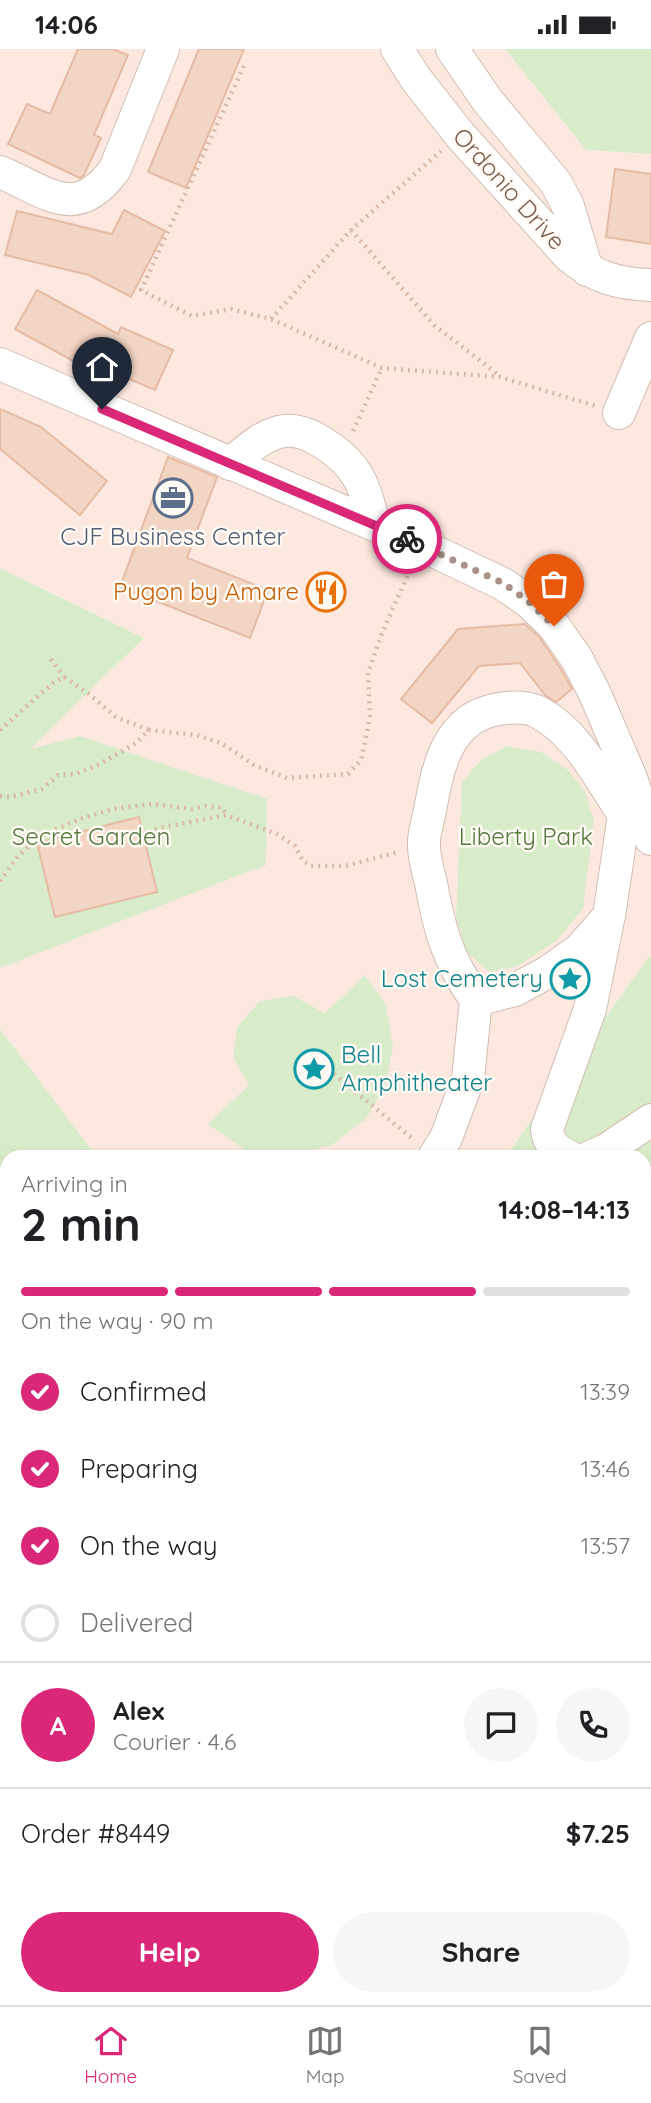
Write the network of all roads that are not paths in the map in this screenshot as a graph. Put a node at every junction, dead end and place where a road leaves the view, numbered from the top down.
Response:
1 (163, 49) edge
2 (397, 49) edge
3 (452, 49) edge
4 (0, 173) edge
5 (587, 270) junction
6 (651, 285) edge
7 (651, 338) edge
8 (0, 364) edge
9 (619, 413) road end
10 (230, 464) junction
11 (374, 524) junction
12 (638, 800) edge
13 (651, 839) edge
14 (609, 916) junction
15 (476, 1000) junction
16 (651, 1120) edge
17 (438, 1150) edge
18 (559, 1150) edge
19 (606, 1150) edge

1 - 4 street
2 - 5 street, Ordonio Drive
3 - 5 street
5 - 6 street, Ordonio Drive
7 - 9 street
8 - 10 street
10 - 11 street
10 - 11 street
11 - 12 street
12 - 13 street
12 - 14 street
12 - 15 street
14 - 15 street
14 - 18 street
15 - 17 street
16 - 19 street

